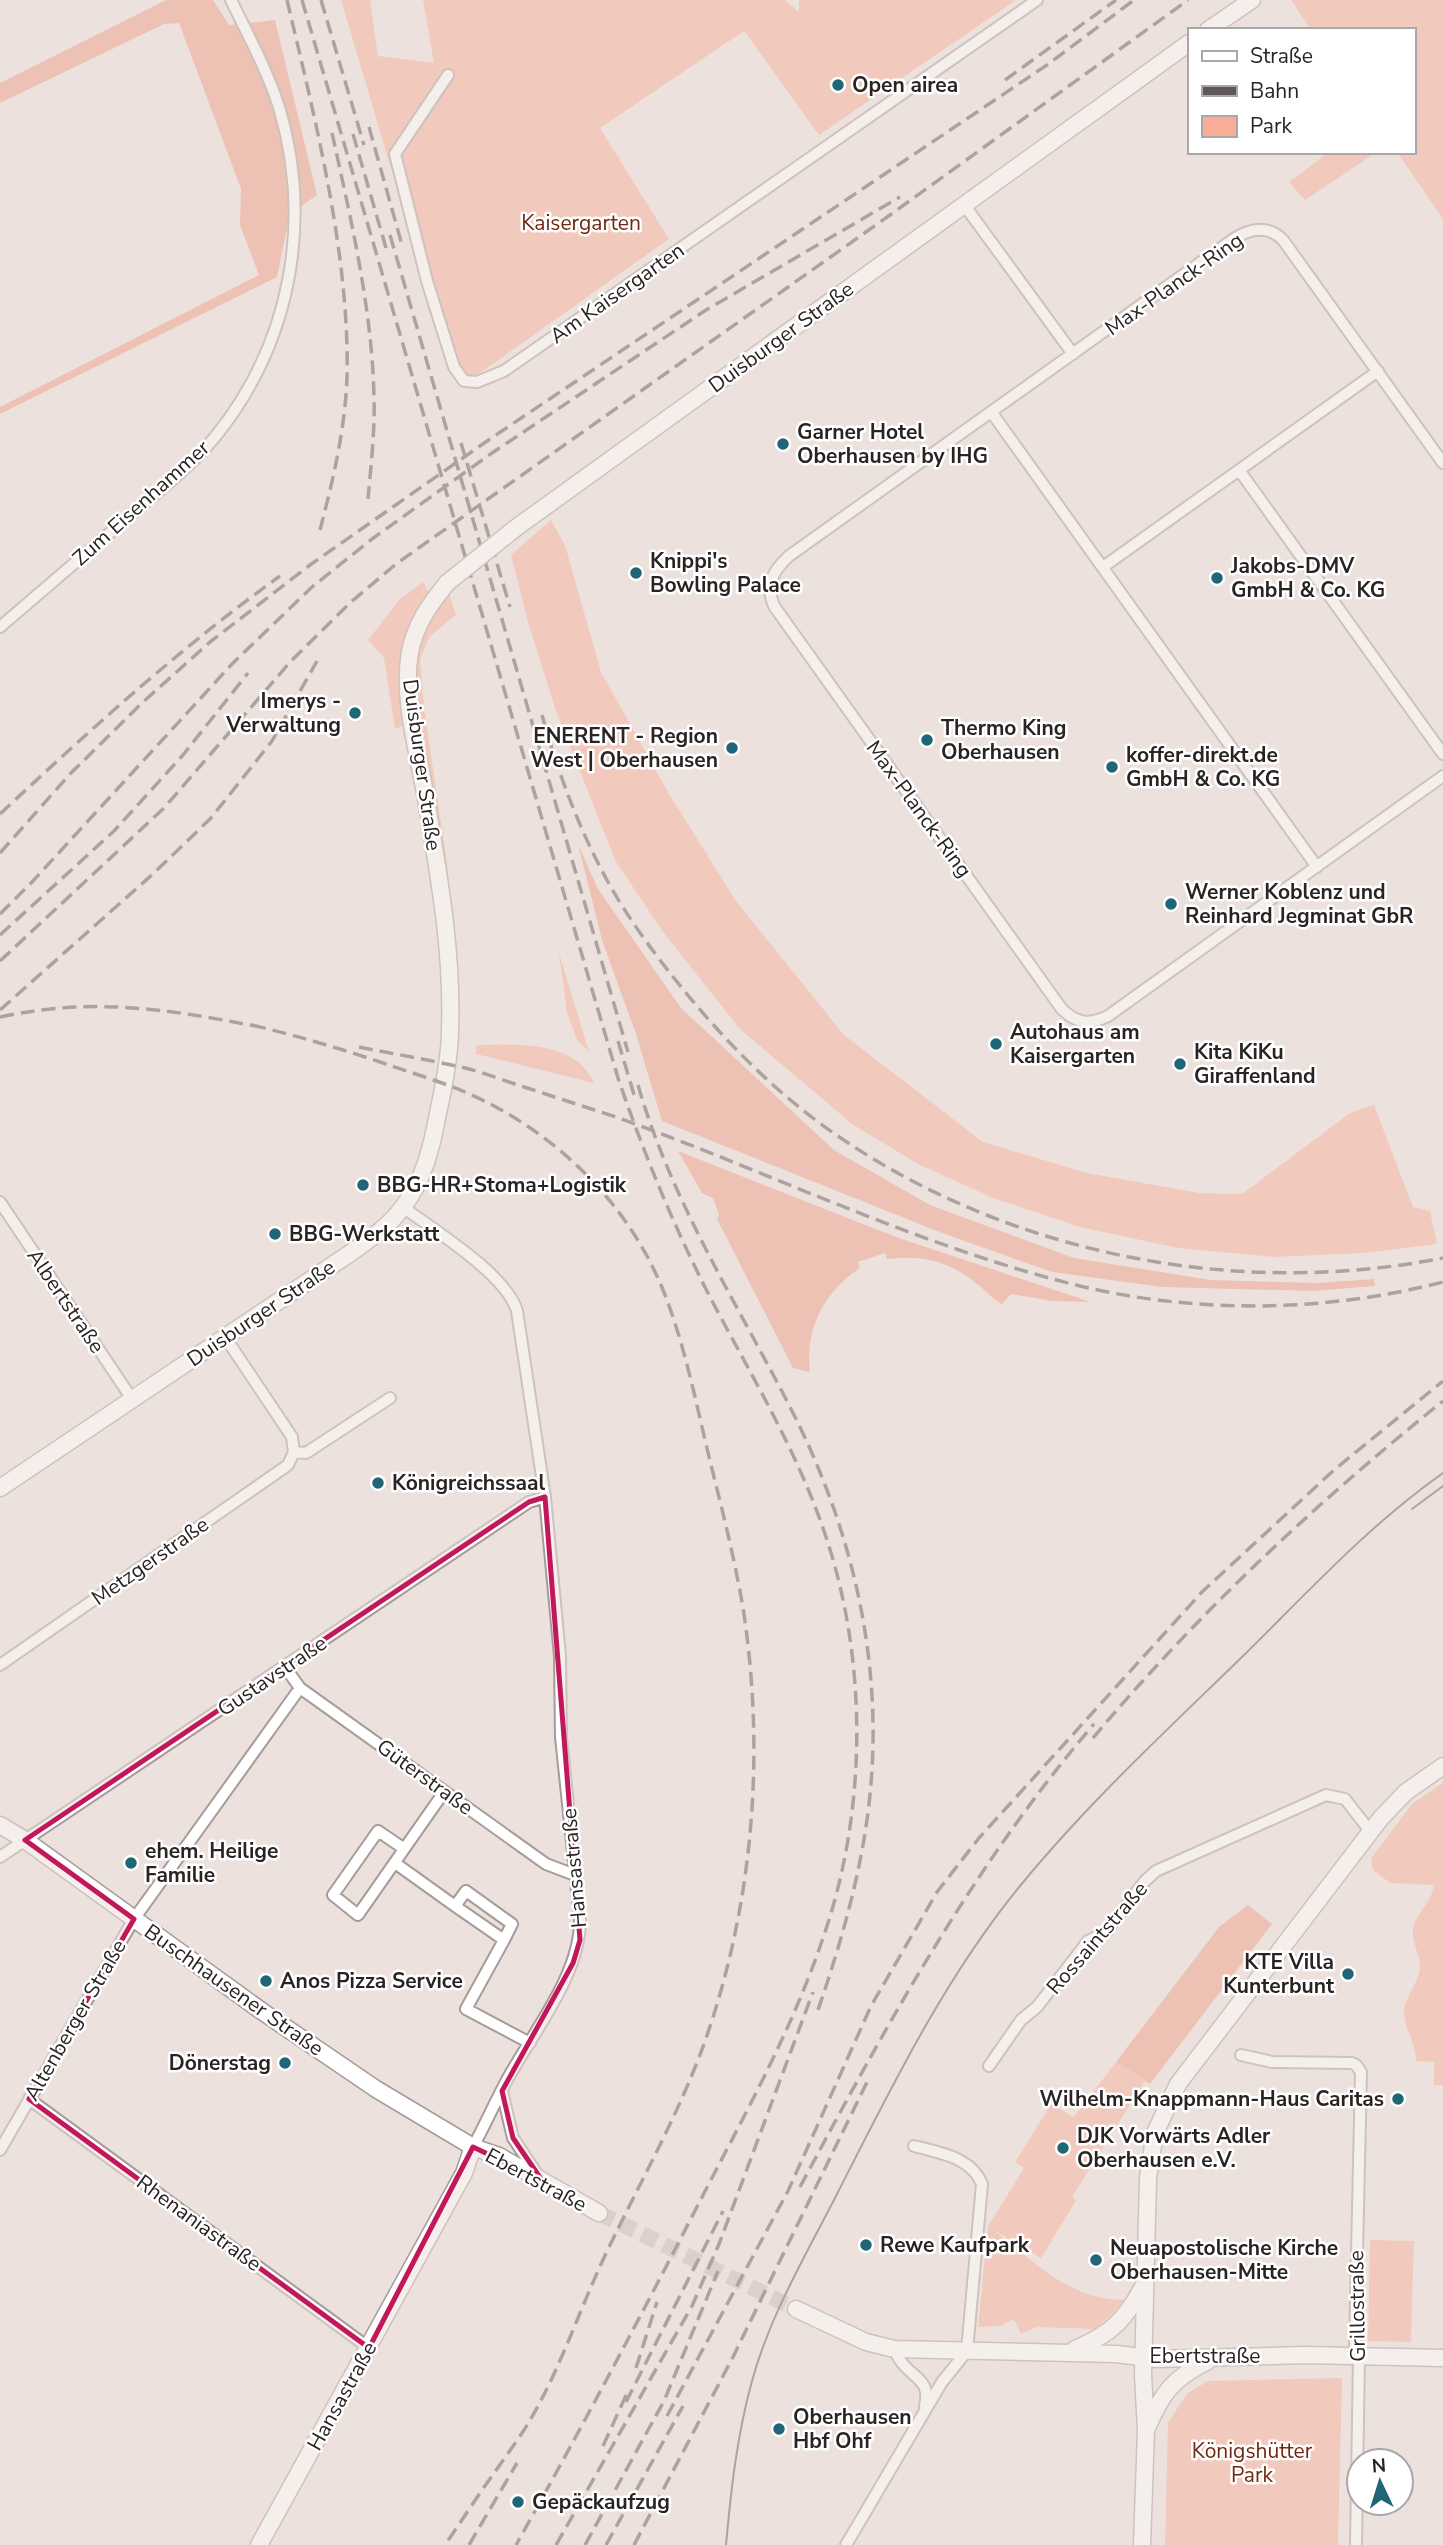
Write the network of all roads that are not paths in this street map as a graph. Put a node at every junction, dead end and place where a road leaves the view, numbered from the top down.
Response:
1 (231, 0) edge
2 (1037, 0) edge
3 (1252, 0) edge
4 (1211, 28) edge
5 (1188, 44) edge
6 (448, 75) dead end
7 (965, 206) junction
8 (1073, 354) junction
9 (1378, 371) junction
10 (992, 413) junction
11 (1443, 463) edge
12 (1239, 470) junction
13 (1103, 567) junction
14 (0, 627) edge
15 (1443, 754) edge
16 (1443, 776) edge
17 (1317, 867) junction
18 (0, 1202) edge
19 (403, 1207) junction
20 (225, 1337) junction
21 (390, 1398) dead end
22 (132, 1399) junction
23 (294, 1452) junction
24 (0, 1488) edge
25 (545, 1497) junction
26 (0, 1665) edge
27 (285, 1667) junction
28 (300, 1688) junction
29 (1443, 1766) edge
30 (444, 1792) junction
31 (0, 1825) edge
32 (1370, 1831) junction
33 (25, 1840) junction
34 (403, 1849) junction
35 (0, 1857) edge
36 (395, 1863) junction
37 (575, 1875) junction
38 (455, 1906) junction
39 (134, 1919) junction
40 (504, 1940) junction
41 (530, 2043) junction
42 (1241, 2055) dead end
43 (989, 2066) dead end
44 (502, 2091) junction
45 (29, 2099) junction
46 (914, 2146) dead end
47 (473, 2147) junction
48 (0, 2150) edge
49 (541, 2179) junction
50 (599, 2213) tunnel mouth
51 (1145, 2283) junction
52 (796, 2309) tunnel mouth
53 (369, 2348) junction
54 (894, 2349) junction
55 (967, 2351) junction
56 (1066, 2353) junction
57 (1359, 2356) junction
58 (1144, 2358) junction
59 (1443, 2358) edge
60 (1213, 2359) junction
61 (922, 2416) junction
62 (1146, 2430) junction
63 (259, 2545) edge
64 (846, 2545) edge
65 (1142, 2545) edge
66 (1356, 2545) edge

1 - 14 street, Zum Eisenhammer
2 - 6 street, Am Kaisergarten
3 - 4 main road
5 - 7 main road, Duisburger Straße
7 - 8 street
7 - 19 main road, Duisburger Straße, bridge
8 - 9 street, Max-Planck-Ring
8 - 10 street, Max-Planck-Ring
9 - 11 street, Max-Planck-Ring
9 - 12 street
10 - 13 street
10 - 17 street, Max-Planck-Ring
12 - 13 street
12 - 15 street
13 - 17 street
16 - 17 street, Max-Planck-Ring
18 - 22 street, Albertstraße
19 - 20 main road, Duisburger Straße
19 - 25 street, Hansastraße
20 - 22 main road, Duisburger Straße
20 - 23 street
21 - 23 street, Metzgerstraße
22 - 24 main road, Duisburger Straße
23 - 26 street, Metzgerstraße
25 - 27 street, Gustavstraße
25 - 37 street, Hansastraße
27 - 28 street, Güterstraße
27 - 33 street, Gustavstraße
28 - 30 street, Güterstraße
28 - 39 street, Altenberger Straße
29 - 32 main road
30 - 34 street
30 - 37 street, Güterstraße
31 - 33 main road, Buschhausener Straße
32 - 43 street, Rossaintstraße
32 - 51 main road
33 - 35 street, Gustavstraße
33 - 39 main road, Buschhausener Straße
34 - 36 street
34 - 36 street
36 - 38 street
37 - 41 street, Hansastraße
38 - 40 street
38 - 40 street
39 - 45 street, Altenberger Straße
39 - 47 main road, Buschhausener Straße
40 - 41 street
41 - 44 street, Hansastraße
42 - 57 street, Grillostraße
44 - 47 street, Hansastraße
44 - 49 street
45 - 48 street, Altenberger Straße
45 - 53 street, Rhenaniastraße
46 - 55 street
47 - 49 main road, Ebertstraße
47 - 53 main road, Hansastraße
49 - 50 main road, Ebertstraße
51 - 56 main road
51 - 58 main road
52 - 54 main road, Ebertstraße
53 - 63 main road, Hansastraße
54 - 55 main road, Ebertstraße
54 - 61 street
55 - 56 main road, Ebertstraße
55 - 61 street
56 - 58 main road, Ebertstraße
57 - 59 main road, Ebertstraße
57 - 60 main road, Ebertstraße
57 - 66 street, Grillostraße
58 - 60 main road, Ebertstraße
58 - 62 main road
60 - 62 main road
61 - 64 street
62 - 65 main road

